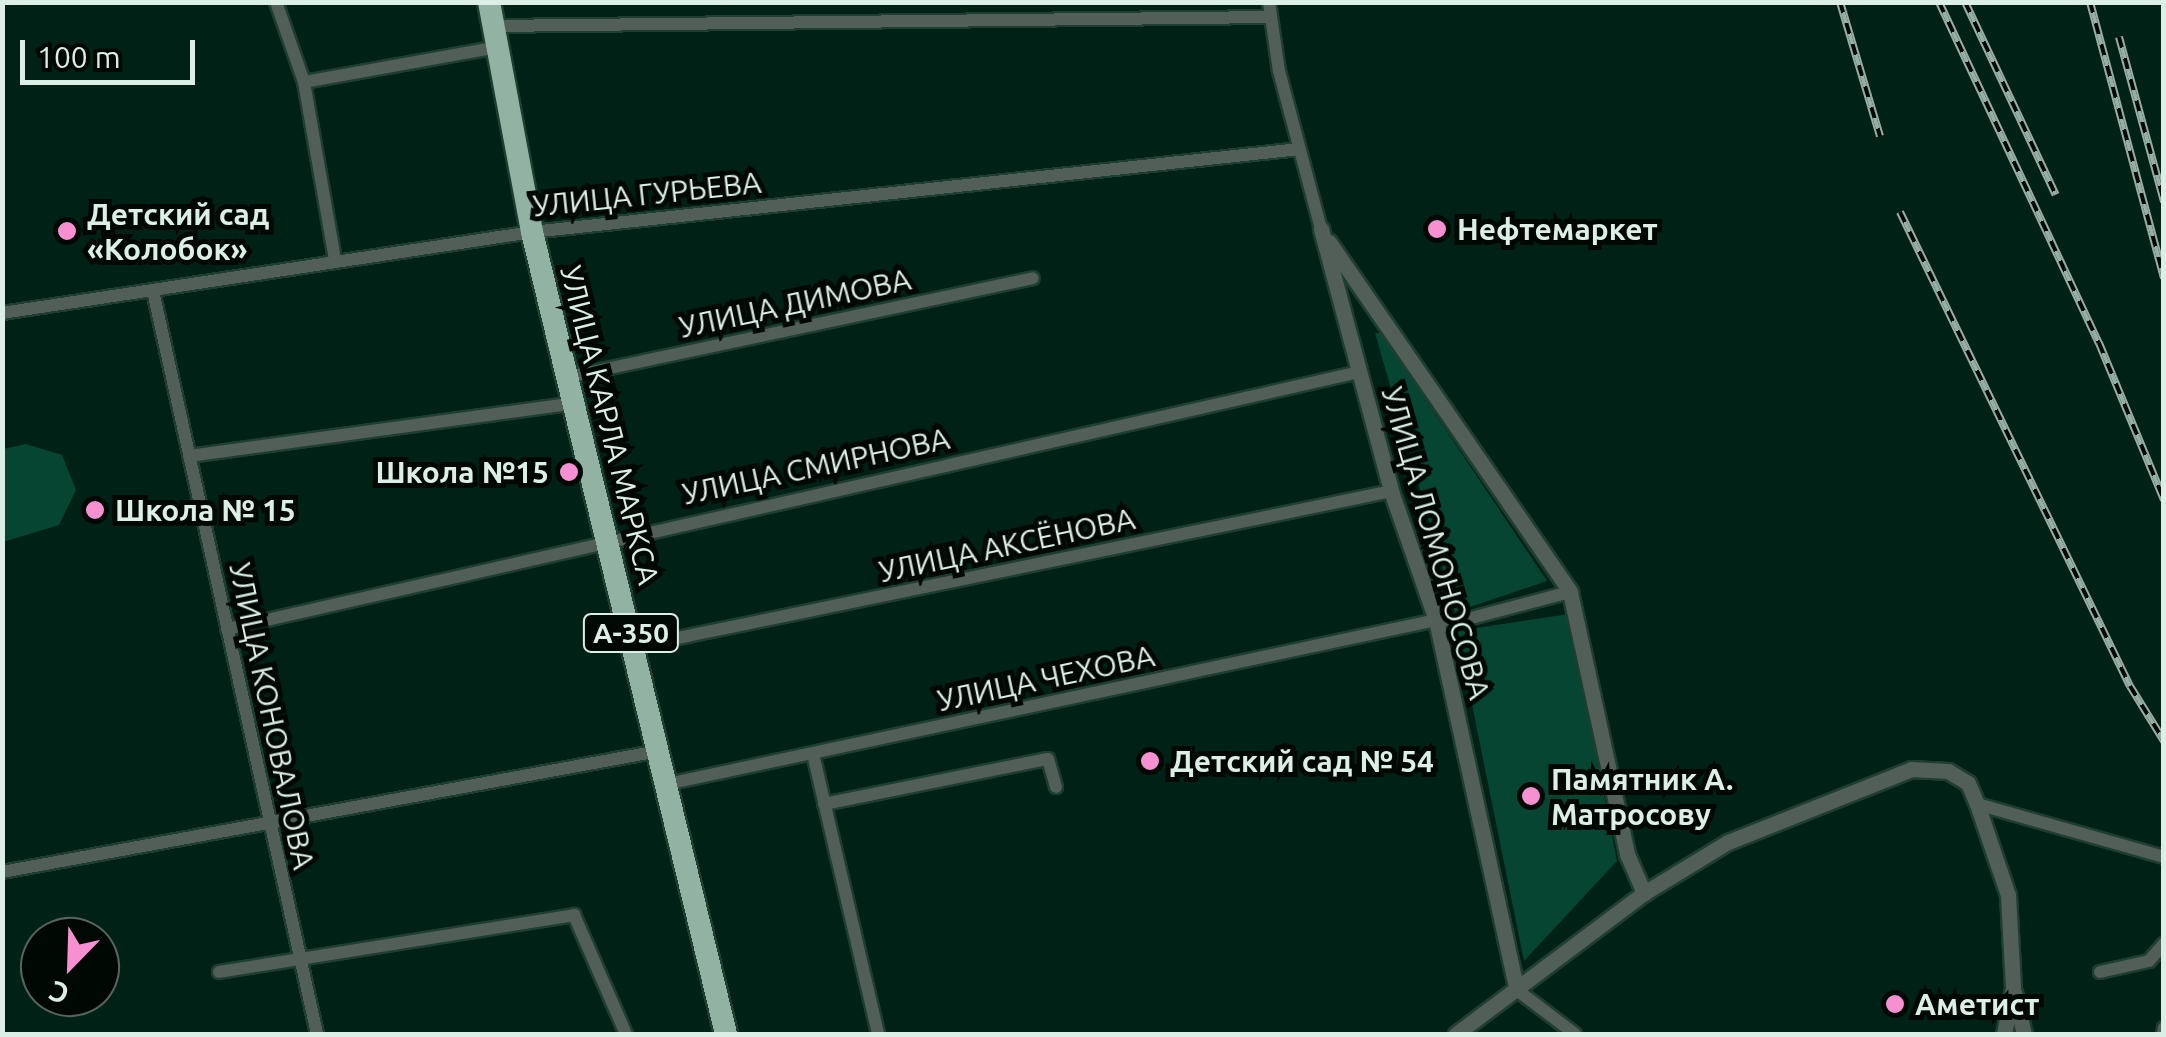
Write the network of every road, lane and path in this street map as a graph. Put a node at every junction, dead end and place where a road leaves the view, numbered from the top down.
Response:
1 (276, 2) edge
2 (1269, 10) edge
3 (491, 26) edge
4 (304, 82) junction
5 (1300, 149) junction
6 (1321, 229) junction
7 (532, 232) junction
8 (335, 260) junction
9 (1033, 278) dead end
10 (153, 291) junction
11 (2, 313) edge
12 (1359, 372) junction
13 (568, 378) junction
14 (574, 403) junction
15 (189, 456) junction
16 (1391, 492) junction
17 (608, 538) junction
18 (1570, 592) junction
19 (1436, 620) junction
20 (227, 628) junction
21 (634, 648) junction
22 (660, 750) junction
23 (812, 754) junction
24 (668, 784) junction
25 (1056, 787) dead end
26 (824, 804) junction
27 (1977, 804) junction
28 (270, 822) junction
29 (2164, 857) edge
30 (2, 872) edge
31 (1644, 893) junction
32 (2164, 944) edge
33 (300, 958) junction
34 (219, 972) dead end
35 (2100, 972) dead end
36 (2014, 988) junction
37 (1517, 990) junction
38 (316, 1034) edge
39 (626, 1034) edge
40 (726, 1034) edge
41 (878, 1034) edge
42 (1456, 1034) edge
43 (1575, 1034) edge
44 (2004, 1034) edge
45 (2024, 1034) edge

1 - 4 street
2 - 3 street
2 - 5 street, УЛИЦА ЛОМОНОСОВА
3 - 4 street
3 - 7 highway, УЛИЦА КАРЛА МАРКСА / А-350
4 - 8 street
5 - 6 street, УЛИЦА ЛОМОНОСОВА
5 - 7 street, УЛИЦА ГУРЬЕВА
6 - 12 street, УЛИЦА ЛОМОНОСОВА
6 - 18 street, УЛИЦА ЛОМОНОСОВА
7 - 8 street, УЛИЦА ГУРЬЕВА
7 - 13 highway, УЛИЦА КАРЛА МАРКСА / А-350
8 - 10 street, УЛИЦА ГУРЬЕВА
9 - 13 street, УЛИЦА ДИМОВА
10 - 11 street, УЛИЦА ГУРЬЕВА
10 - 15 street, УЛИЦА КОНОВАЛОВА
12 - 16 street, УЛИЦА ЛОМОНОСОВА
12 - 17 street, УЛИЦА СМИРНОВА
13 - 14 highway, УЛИЦА КАРЛА МАРКСА / А-350
14 - 15 street
14 - 17 highway, УЛИЦА КАРЛА МАРКСА / А-350
15 - 20 street, УЛИЦА КОНОВАЛОВА
16 - 19 street, УЛИЦА ЛОМОНОСОВА
16 - 21 street, УЛИЦА АКСЁНОВА
17 - 20 street, УЛИЦА СМИРНОВА
17 - 21 highway, УЛИЦА КАРЛА МАРКСА / А-350
18 - 19 street, УЛИЦА ЧЕХОВА
18 - 31 street, УЛИЦА ЛОМОНОСОВА
19 - 23 street, УЛИЦА ЧЕХОВА
19 - 37 street, УЛИЦА ЛОМОНОСОВА
20 - 28 street, УЛИЦА КОНОВАЛОВА
21 - 22 highway, УЛИЦА КАРЛА МАРКСА / А-350
22 - 24 highway, УЛИЦА КАРЛА МАРКСА / А-350
22 - 28 street
23 - 24 street, УЛИЦА ЧЕХОВА
23 - 26 street
24 - 40 highway, УЛИЦА КАРЛА МАРКСА / А-350
25 - 26 street
26 - 41 street
27 - 29 street
27 - 31 street
27 - 36 street
28 - 30 street
28 - 33 street, УЛИЦА КОНОВАЛОВА
31 - 37 street
32 - 35 street
33 - 34 street
33 - 38 street, УЛИЦА КОНОВАЛОВА
33 - 39 street
36 - 44 street
36 - 45 street
37 - 42 street
37 - 43 street

